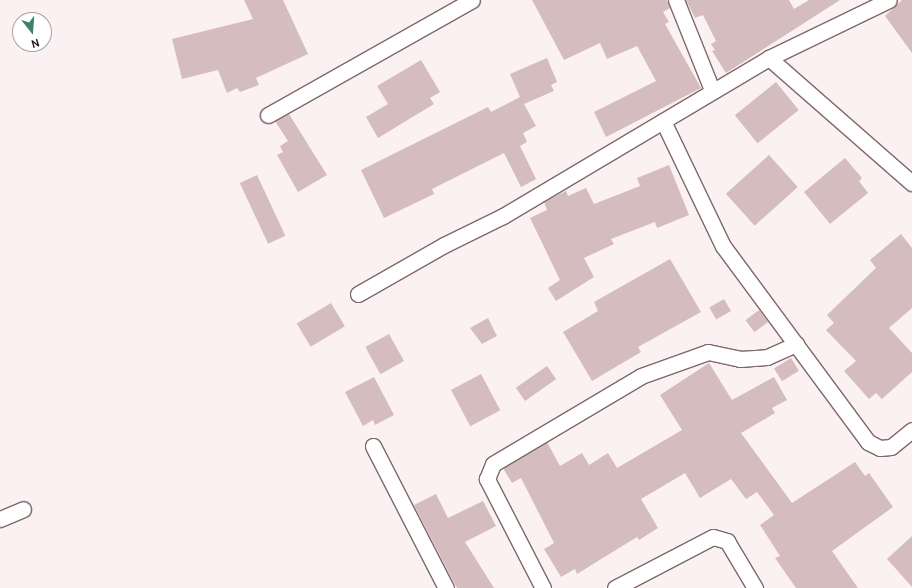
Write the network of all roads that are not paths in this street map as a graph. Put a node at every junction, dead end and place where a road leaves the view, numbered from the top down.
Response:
1 (472, 0) edge
2 (676, 0) edge
3 (889, 0) edge
4 (769, 58) junction
5 (712, 90) junction
6 (268, 115) dead end
7 (663, 121) junction
8 (912, 183) edge
9 (358, 294) dead end
10 (796, 344) junction
11 (912, 430) edge
12 (373, 446) dead end
13 (23, 509) dead end
14 (0, 519) edge
15 (446, 588) edge
16 (543, 588) edge
17 (615, 588) edge
18 (755, 588) edge

1 - 6 street
2 - 5 street
3 - 4 street
4 - 5 street
4 - 8 street
5 - 7 street
7 - 9 street
7 - 10 street
10 - 11 street
10 - 16 street
12 - 15 street
13 - 14 street
17 - 18 street

